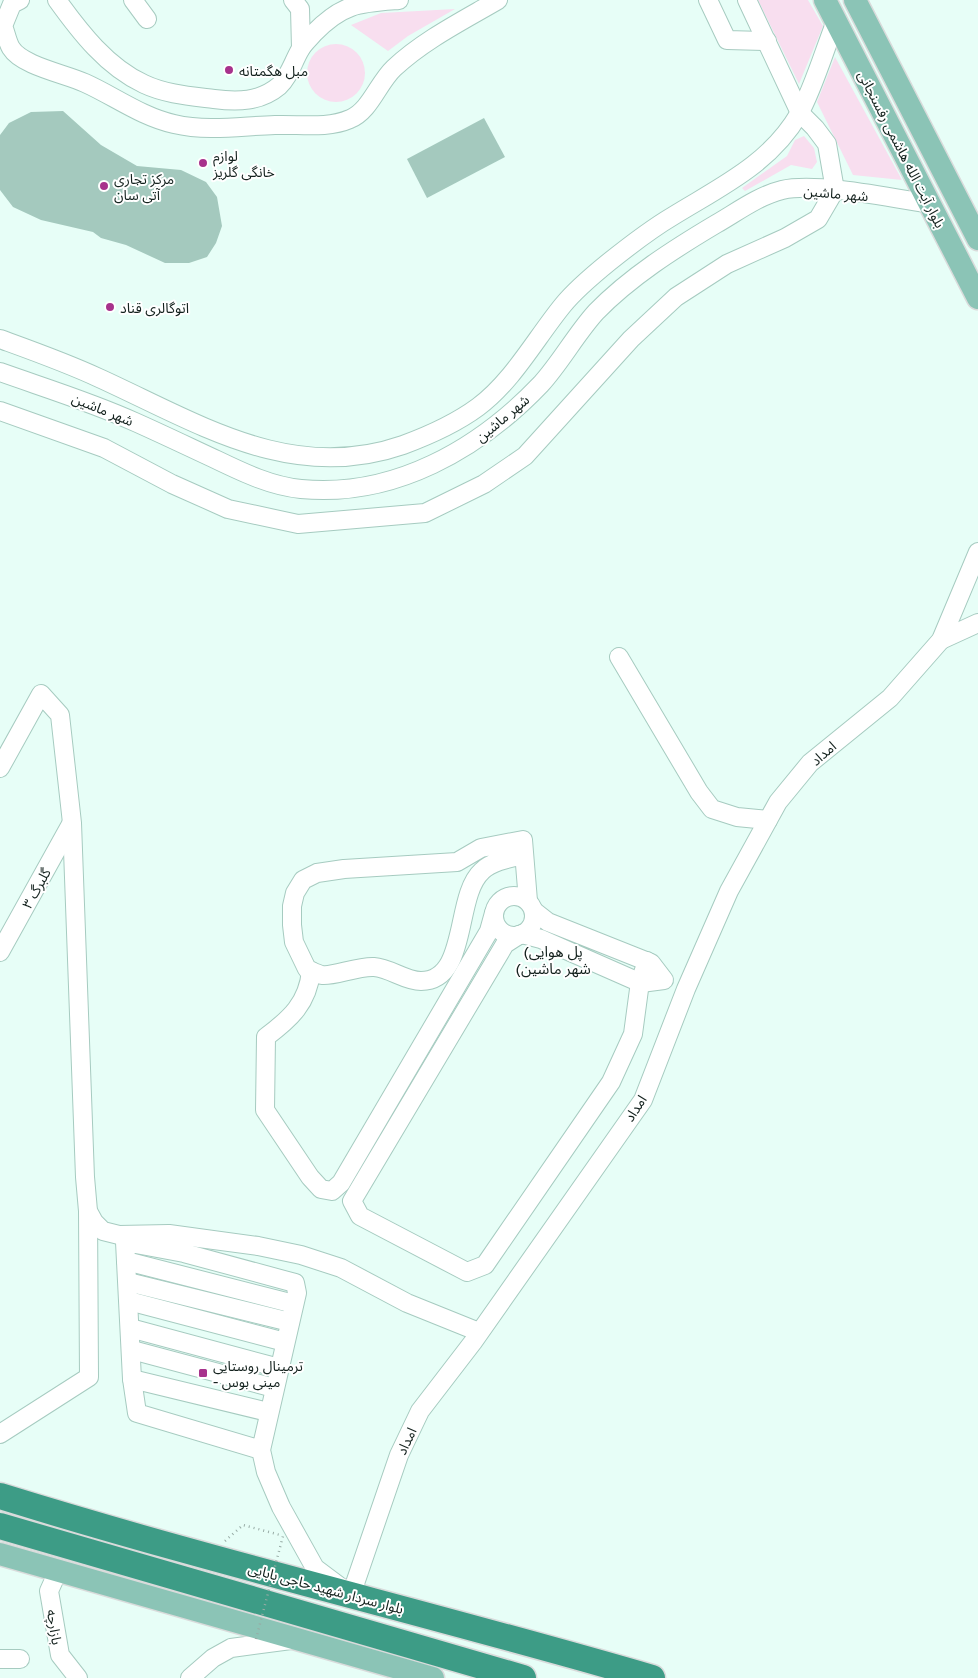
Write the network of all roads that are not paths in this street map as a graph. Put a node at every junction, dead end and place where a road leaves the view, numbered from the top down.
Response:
1 (20, 0) edge
2 (57, 0) edge
3 (133, 0) edge
4 (293, 0) edge
5 (399, 0) edge
6 (498, 0) edge
7 (708, 0) edge
8 (747, 0) edge
9 (825, 0) edge
10 (855, 0) edge
11 (147, 19) dead end
12 (836, 21) junction
13 (767, 42) junction
14 (300, 48) junction
15 (800, 113) junction
16 (835, 190) junction
17 (930, 204) junction
18 (978, 239) edge
19 (978, 298) edge
20 (0, 340) edge
21 (0, 372) edge
22 (0, 411) edge
23 (978, 552) edge
24 (978, 623) edge
25 (941, 640) junction
26 (619, 657) dead end
27 (0, 768) edge
28 (768, 820) junction
29 (72, 823) junction
30 (524, 855) junction
31 (531, 906) junction
32 (494, 913) junction
33 (521, 935) junction
34 (0, 952) edge
35 (647, 961) junction
36 (311, 971) junction
37 (664, 980) junction
38 (640, 982) junction
39 (686, 989) junction
40 (341, 1183) junction
41 (358, 1191) junction
42 (88, 1211) junction
43 (128, 1282) junction
44 (129, 1302) junction
45 (290, 1322) junction
46 (130, 1328) junction
47 (479, 1332) junction
48 (285, 1342) junction
49 (132, 1350) junction
50 (279, 1368) junction
51 (132, 1379) junction
52 (274, 1388) junction
53 (268, 1412) junction
54 (0, 1434) edge
55 (261, 1450) junction
56 (0, 1496) edge
57 (0, 1526) edge
58 (70, 1546) junction
59 (0, 1554) edge
60 (58, 1571) junction
61 (351, 1595) junction
62 (296, 1639) junction
63 (0, 1658) edge
64 (20, 1659) dead end
65 (78, 1678) edge
66 (194, 1678) edge
67 (433, 1678) edge
68 (524, 1678) edge
69 (652, 1678) edge

1 - 6 street
2 - 14 street
3 - 11 street
4 - 14 street
5 - 14 street
7 - 13 street
8 - 13 street
9 - 12 main road, بلوار آیت الله هاشمی رفسنجانی
10 - 18 main road, بلوار آیت الله هاشمی رفسنجانی
12 - 15 street, شهر ماشین
12 - 17 main road, بلوار آیت الله هاشمی رفسنجانی
13 - 15 street
15 - 16 street
15 - 20 street, شهر ماشین
16 - 17 street, شهر ماشین
16 - 21 street, شهر ماشین
16 - 22 street
17 - 19 main road, بلوار آیت الله هاشمی رفسنجانی
23 - 25 street
24 - 25 street
25 - 28 street, امداد
26 - 28 street
27 - 29 street
28 - 39 street, امداد
29 - 34 street, گلبرگ ۳
29 - 42 street
30 - 31 street
30 - 36 street
30 - 36 street
31 - 32 street
31 - 33 street
31 - 35 street
32 - 33 street
32 - 40 street
33 - 38 street
33 - 41 street
35 - 37 street
35 - 38 street
36 - 40 street
37 - 38 street
37 - 39 street
38 - 41 street
39 - 47 street, امداد
40 - 41 street
42 - 47 street
42 - 54 street
43 - 44 street
43 - 45 street
43 - 45 street
44 - 46 street
44 - 48 street
45 - 48 street
46 - 49 street
46 - 50 street
47 - 61 street, امداد
48 - 50 street
49 - 51 street
49 - 52 street
50 - 52 street
51 - 53 street
51 - 55 street
52 - 53 street
53 - 55 street
55 - 61 street
56 - 61 highway, بلوار سردار شهید حاجی بابایی
57 - 58 highway
58 - 60 main road
58 - 68 highway
59 - 60 main road
60 - 62 main road
60 - 65 street, بازارچه
61 - 69 highway, بلوار سردار شهید حاجی بابایی
62 - 66 street
62 - 67 main road
63 - 64 street

